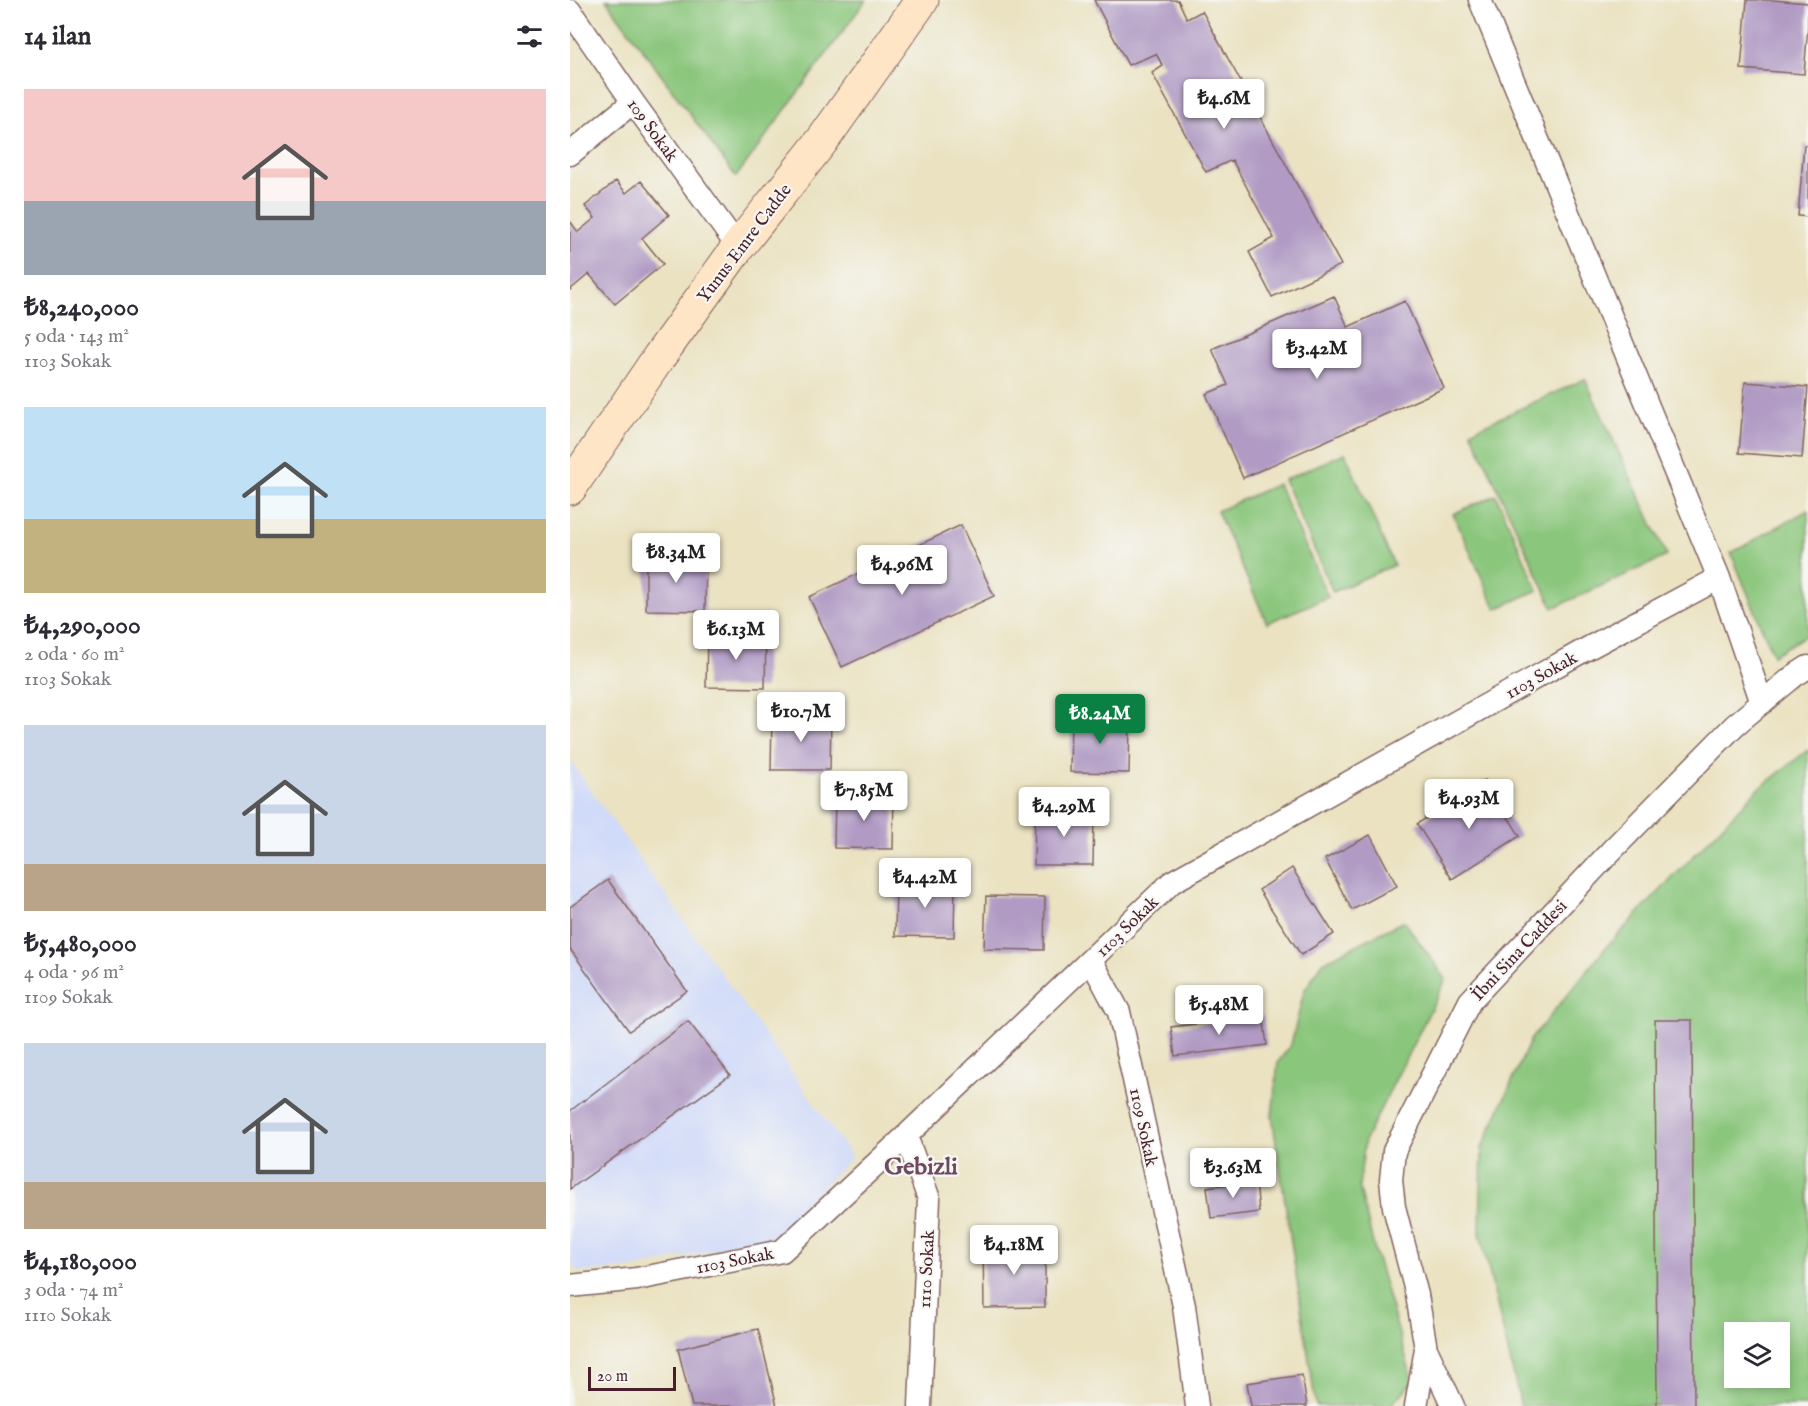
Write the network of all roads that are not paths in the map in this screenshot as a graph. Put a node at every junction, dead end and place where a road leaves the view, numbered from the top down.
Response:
1 (922, 0) edge
2 (1480, 0) edge
3 (570, 11) edge
4 (633, 102) junction
5 (570, 154) edge
6 (738, 247) junction
7 (570, 488) edge
8 (1719, 578) junction
9 (1808, 667) edge
10 (1762, 703) junction
11 (1091, 960) junction
12 (906, 1136) junction
13 (570, 1286) edge
14 (1426, 1349) junction
15 (920, 1406) edge
16 (1197, 1406) edge
17 (1416, 1406) edge
18 (1453, 1406) edge

1 - 6 street, Yunus Emre Cadde
2 - 8 street
3 - 4 street, 109 Sokak
4 - 5 street
4 - 6 street, 109 Sokak
6 - 7 street, Yunus Emre Cadde
8 - 10 street
8 - 11 street, 1103 Sokak
9 - 10 street, İbni Sina Caddesi
10 - 14 street, İbni Sina Caddesi
11 - 12 street, 1103 Sokak
11 - 16 street, 1109 Sokak
12 - 13 street, 1103 Sokak
12 - 15 street, 1110 Sokak
14 - 17 street, İbni Sina Caddesi
14 - 18 street, İbni Sina Caddesi

